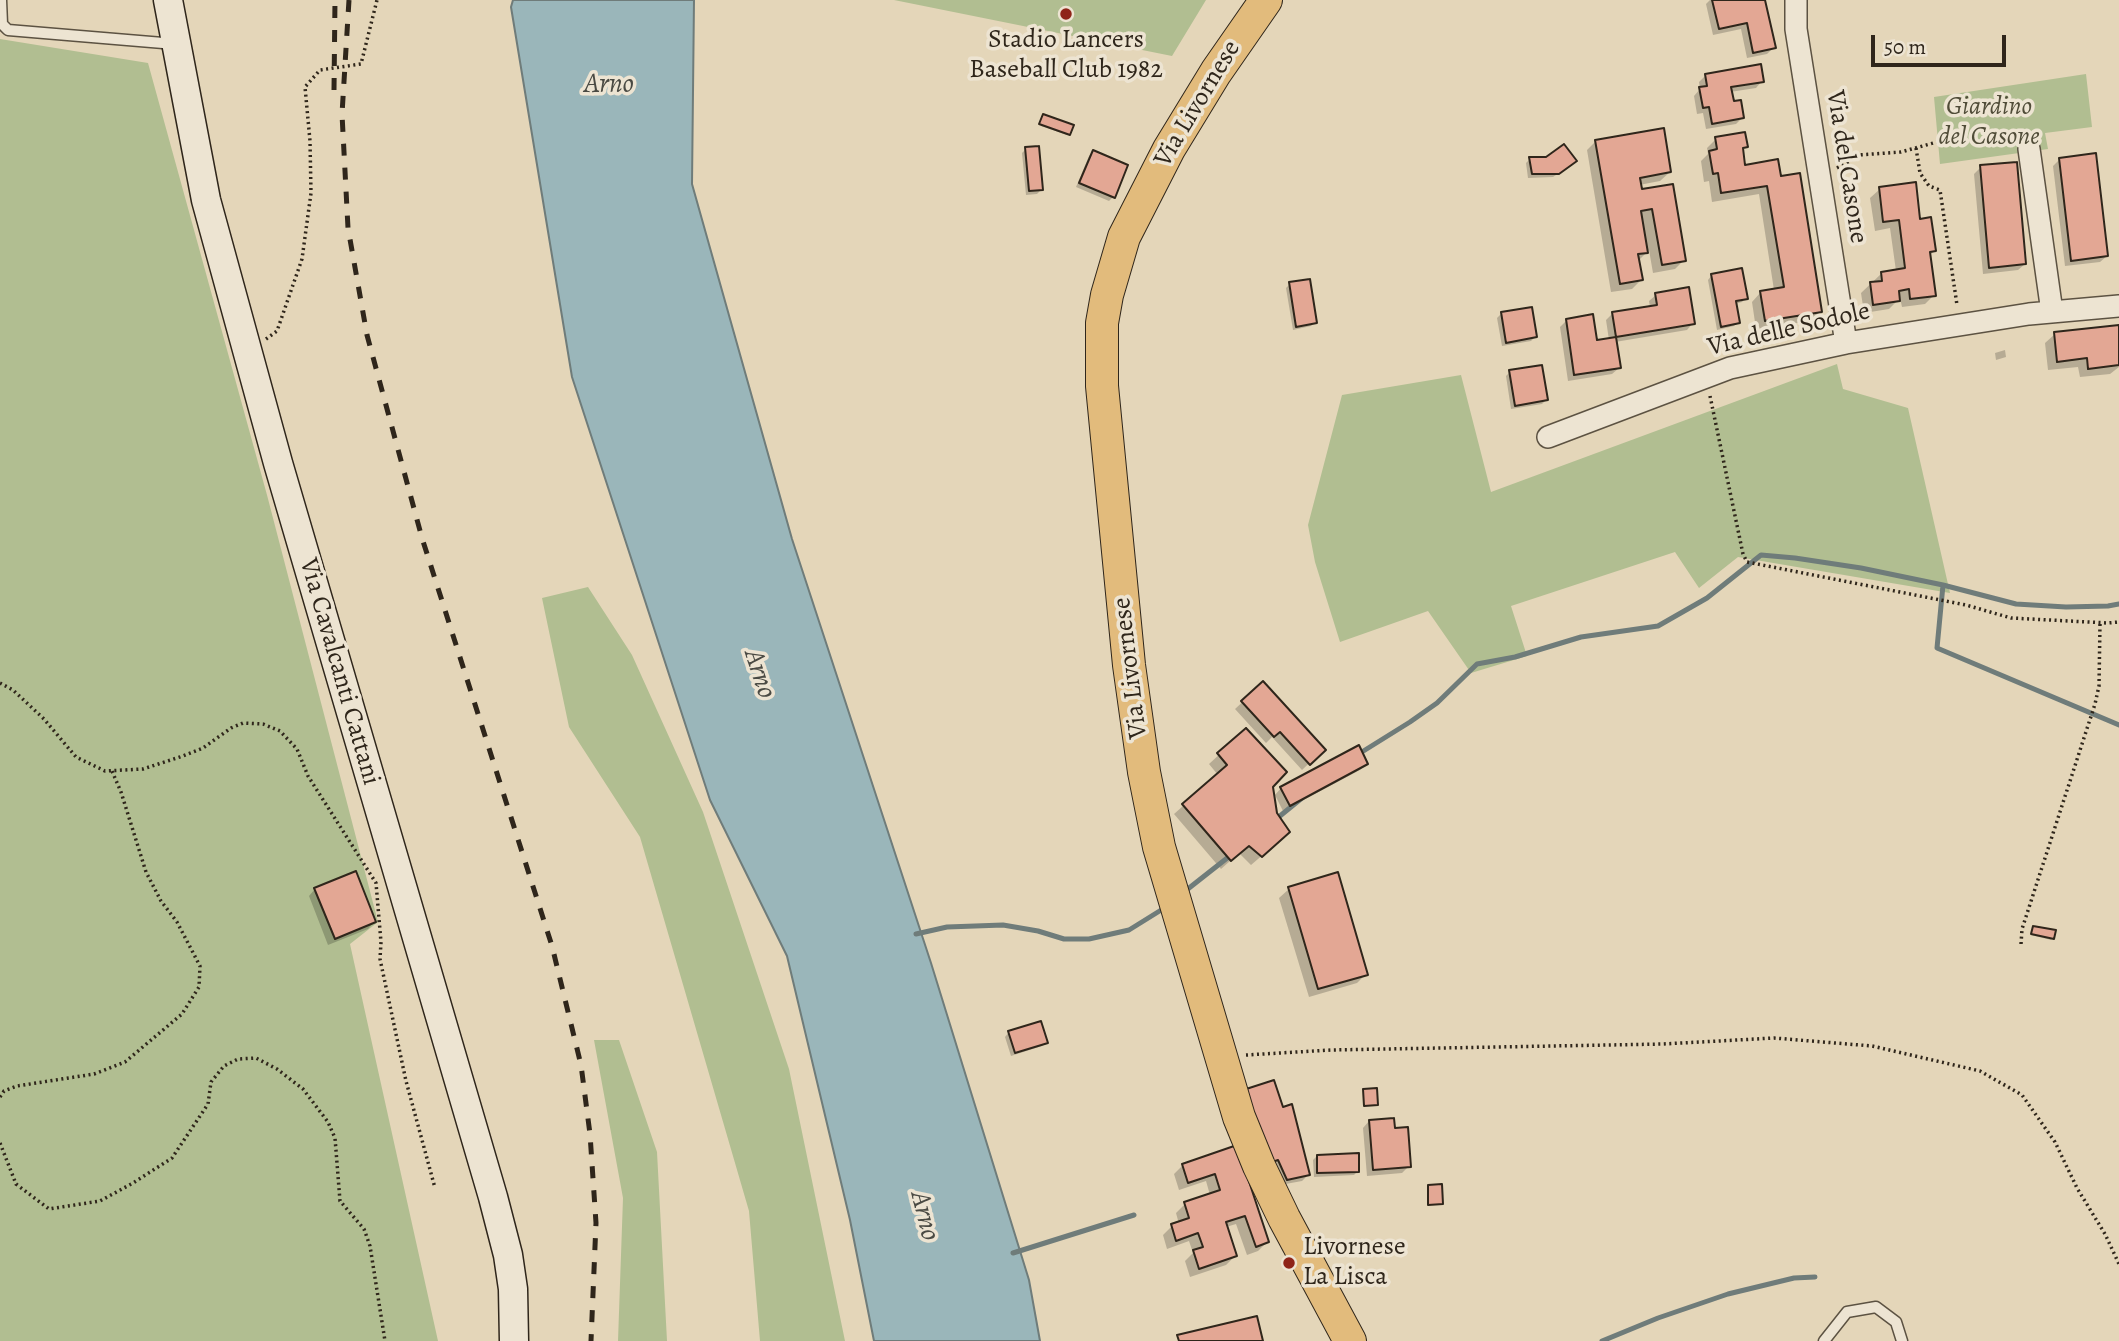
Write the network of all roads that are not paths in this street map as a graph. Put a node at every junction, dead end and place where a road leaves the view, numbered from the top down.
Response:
1 (1, 0) edge
2 (168, 0) edge
3 (1266, 0) edge
4 (1796, 0) edge
5 (176, 44) junction
6 (2029, 149) dead end
7 (2119, 306) edge
8 (2052, 312) junction
9 (1846, 343) junction
10 (1548, 437) dead end
11 (514, 1341) edge
12 (1350, 1341) edge
13 (1824, 1341) edge
14 (1902, 1341) edge

1 - 5 lane
2 - 5 street, Via Cavalcanti Cattani
3 - 12 main road, Via Livornese
4 - 9 street, Via del Casone
5 - 11 street, Via Cavalcanti Cattani
6 - 8 street
7 - 8 street, Via delle Sodole
8 - 9 street, Via delle Sodole
9 - 10 street, Via delle Sodole
13 - 14 lane

